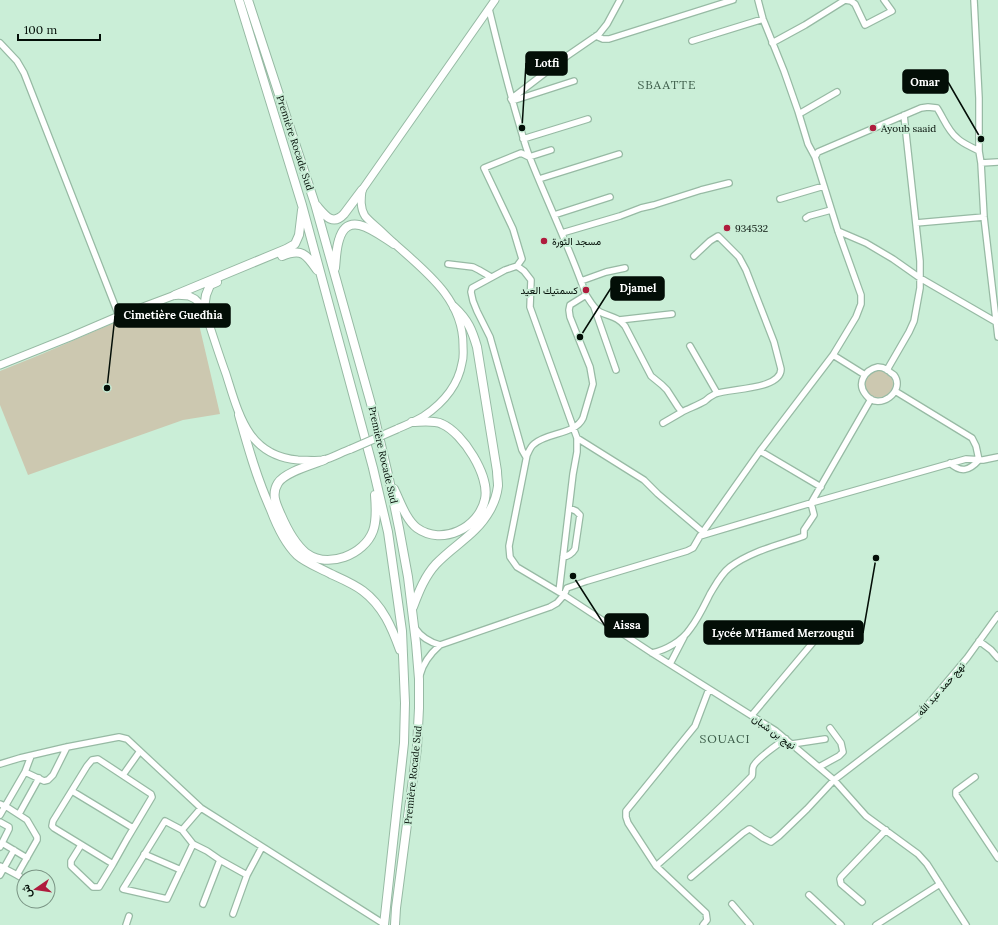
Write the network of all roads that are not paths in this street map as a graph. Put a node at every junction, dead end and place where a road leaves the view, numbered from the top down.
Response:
1 (238, 0) edge
2 (248, 0) edge
3 (495, 0) edge
4 (620, 0) edge
5 (732, 0) edge
6 (758, 0) edge
7 (830, 0) edge
8 (884, 0) edge
9 (974, 0) edge
10 (855, 2) edge
11 (834, 6) junction
12 (489, 9) junction
13 (763, 19) junction
14 (596, 36) junction
15 (692, 41) dead end
16 (0, 43) edge
17 (772, 43) junction
18 (574, 81) dead end
19 (837, 92) dead end
20 (512, 100) junction
21 (799, 114) junction
22 (904, 115) junction
23 (588, 119) dead end
24 (524, 139) junction
25 (551, 150) dead end
26 (979, 151) junction
27 (619, 154) dead end
28 (529, 157) junction
29 (815, 157) junction
30 (998, 162) edge
31 (981, 163) junction
32 (538, 179) junction
33 (728, 183) dead end
34 (824, 186) junction
35 (362, 190) junction
36 (610, 197) dead end
37 (780, 199) dead end
38 (315, 204) junction
39 (302, 205) junction
40 (831, 210) junction
41 (554, 215) junction
42 (984, 217) junction
43 (806, 218) dead end
44 (916, 223) junction
45 (838, 231) junction
46 (562, 233) junction
47 (394, 244) junction
48 (694, 256) dead end
49 (448, 264) dead end
50 (517, 266) junction
51 (625, 268) dead end
52 (334, 273) junction
53 (321, 276) junction
54 (491, 278) junction
55 (920, 278) junction
56 (581, 280) junction
57 (175, 295) junction
58 (586, 295) junction
59 (593, 305) junction
60 (454, 307) junction
61 (204, 308) junction
62 (672, 314) dead end
63 (119, 316) junction
64 (619, 320) junction
65 (996, 322) junction
66 (998, 337) edge
67 (690, 346) dead end
68 (833, 355) junction
69 (0, 365) edge
70 (616, 370) dead end
71 (887, 370) junction
72 (865, 375) junction
73 (895, 391) junction
74 (716, 394) junction
75 (871, 399) junction
76 (682, 412) junction
77 (239, 415) junction
78 (412, 422) junction
79 (663, 423) dead end
80 (574, 428) junction
81 (577, 438) junction
82 (760, 451) junction
83 (526, 457) junction
84 (998, 457) edge
85 (324, 460) junction
86 (979, 460) junction
87 (950, 463) junction
88 (373, 468) junction
89 (389, 479) junction
90 (820, 487) junction
91 (811, 503) junction
92 (569, 508) junction
93 (703, 534) junction
94 (563, 557) junction
95 (562, 594) junction
96 (412, 607) junction
97 (998, 615) edge
98 (414, 627) junction
99 (685, 635) junction
100 (815, 640) dead end
101 (979, 641) junction
102 (440, 645) junction
103 (652, 653) junction
104 (403, 658) junction
105 (998, 658) edge
106 (670, 664) junction
107 (418, 680) junction
108 (709, 689) junction
109 (752, 716) junction
110 (830, 728) dead end
111 (786, 738) junction
112 (825, 740) dead end
113 (792, 744) junction
114 (67, 747) junction
115 (140, 751) junction
116 (31, 756) junction
117 (0, 764) edge
118 (819, 767) junction
119 (25, 772) junction
120 (123, 774) junction
121 (975, 777) dead end
122 (39, 778) junction
123 (834, 780) junction
124 (72, 791) junction
125 (2, 805) edge
126 (201, 808) junction
127 (19, 814) junction
128 (0, 815) edge
129 (0, 822) edge
130 (133, 828) junction
131 (182, 830) junction
132 (886, 830) junction
133 (193, 844) junction
134 (1, 845) edge
135 (81, 845) junction
136 (262, 847) junction
137 (14, 850) junction
138 (144, 854) junction
139 (27, 858) junction
140 (998, 858) edge
141 (220, 860) junction
142 (113, 864) junction
143 (656, 866) junction
144 (2, 867) edge
145 (21, 869) edge
146 (181, 870) junction
147 (16, 874) edge
148 (0, 875) edge
149 (248, 875) junction
150 (692, 877) dead end
151 (940, 884) junction
152 (809, 895) dead end
153 (862, 902) dead end
154 (203, 904) dead end
155 (732, 904) dead end
156 (233, 914) dead end
157 (129, 916) dead end
158 (126, 925) edge
159 (384, 925) edge
160 (395, 925) edge
161 (703, 925) edge
162 (750, 925) edge
163 (841, 925) edge
164 (876, 925) edge
165 (966, 925) edge

1 - 39 highway, Première Rocade Sud
2 - 38 highway, Première Rocade Sud
3 - 12 main road
4 - 14 street
5 - 14 street
6 - 13 street
7 - 11 street
8 - 10 street
9 - 26 street
10 - 11 street
11 - 17 street
12 - 20 street
12 - 35 main road
13 - 15 street
13 - 17 street
14 - 20 street
16 - 63 street
17 - 21 street
18 - 20 street
19 - 21 street
20 - 24 street
21 - 29 street
22 - 26 street
22 - 29 street
22 - 44 street
23 - 24 street
24 - 28 street
25 - 28 street
26 - 31 street
27 - 32 street
28 - 32 street
28 - 50 street
29 - 34 street
30 - 31 street
31 - 42 street
32 - 41 street
33 - 46 street
34 - 37 street
34 - 40 street
35 - 38 highway
35 - 47 main road
36 - 41 street
38 - 52 highway, Première Rocade Sud
39 - 53 highway, Première Rocade Sud
39 - 57 highway
40 - 43 street
40 - 45 street
41 - 46 street
42 - 44 street
42 - 65 street
44 - 55 street
45 - 55 street
45 - 68 street
46 - 56 street
47 - 52 highway
47 - 60 main road
48 - 74 street
49 - 54 street
50 - 54 street
50 - 80 street
51 - 56 street
52 - 89 highway, Première Rocade Sud
53 - 61 highway
53 - 88 highway, Première Rocade Sud
54 - 83 street
55 - 65 street
55 - 71 street
56 - 58 street
57 - 61 main road
57 - 63 main road
58 - 59 street
58 - 80 street
59 - 64 street
59 - 70 street
60 - 78 main road
60 - 96 highway
61 - 77 main road
62 - 64 street
63 - 69 main road
64 - 76 street
65 - 66 street
67 - 74 street
68 - 72 street
68 - 82 street
71 - 72 street
71 - 73 street
72 - 75 street
73 - 75 street
73 - 86 street
74 - 76 street
75 - 90 street
76 - 79 street
77 - 85 main road
77 - 104 highway
78 - 85 main road, bridge
78 - 89 highway
80 - 81 street
80 - 83 street
81 - 92 street
81 - 93 street
82 - 90 street
82 - 93 street
83 - 95 street, نهج بن شبان
84 - 86 street
85 - 88 highway
86 - 87 street
86 - 87 street
87 - 91 street
88 - 104 highway, Première Rocade Sud
89 - 96 highway, Première Rocade Sud
90 - 91 street
91 - 93 street
91 - 99 street
92 - 94 street
92 - 94 street
93 - 95 street
94 - 95 street
95 - 102 street
95 - 103 street, نهج بن شبان
96 - 98 highway, Première Rocade Sud
97 - 101 street, نهج حمد عبد الله
98 - 102 street
98 - 107 highway, Première Rocade Sud
99 - 103 street
99 - 106 street
100 - 109 street
101 - 105 street
101 - 123 street, نهج حمد عبد الله
102 - 107 street
103 - 106 street, نهج بن شبان
104 - 159 highway, Première Rocade Sud
106 - 108 street, نهج بن شبان
107 - 160 highway, Première Rocade Sud
108 - 109 street, نهج بن شبان
108 - 143 street
109 - 111 street, نهج بن شبان
110 - 118 street
111 - 113 street, نهج بن شبان
111 - 143 street
112 - 113 street
113 - 118 street, نهج بن شبان
114 - 115 street
114 - 116 street
114 - 122 street
115 - 120 street
115 - 126 street
116 - 117 street
116 - 119 street
118 - 123 street, نهج بن شبان
119 - 122 street
119 - 125 street
120 - 124 street
120 - 130 street
121 - 140 street
122 - 127 street
123 - 132 street, نهج بن شبان
123 - 150 street, نهج حمد عبد الله
124 - 130 street
124 - 135 street
125 - 127 street
125 - 128 street
126 - 131 street
126 - 136 street
127 - 139 street
129 - 134 street
130 - 142 street
131 - 133 street
131 - 138 street
132 - 151 street, نهج بن شبان
132 - 153 street
133 - 141 street
133 - 146 street
134 - 137 street
135 - 142 street
135 - 142 street
136 - 149 street
136 - 159 street
137 - 139 street
137 - 144 street
138 - 146 street
138 - 146 street
139 - 145 street
141 - 149 street
141 - 154 street
143 - 161 street
144 - 147 street
144 - 148 street
149 - 156 street
151 - 164 street
151 - 165 street, نهج بن شبان
152 - 163 street
155 - 162 street
157 - 158 street

